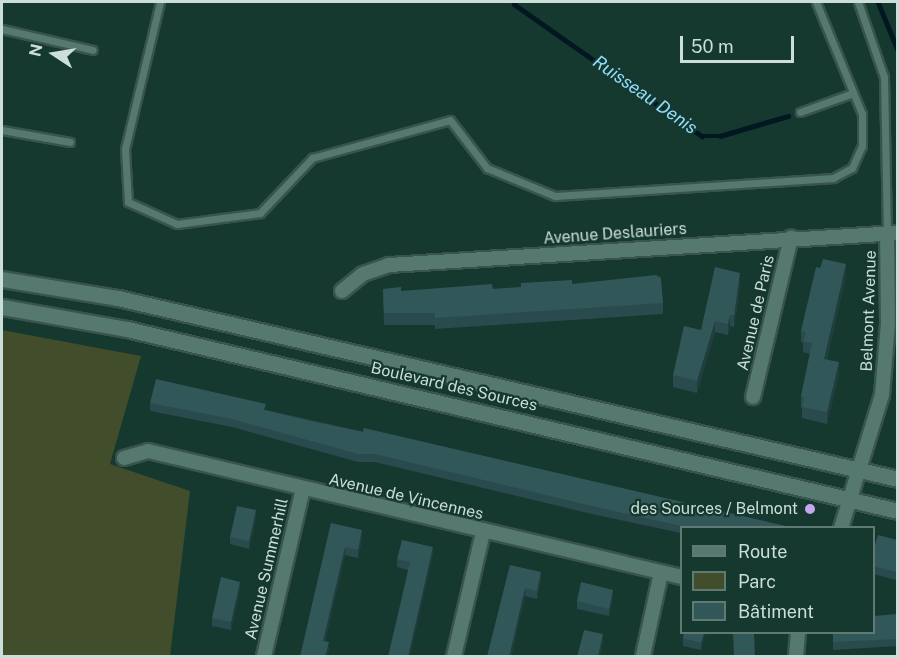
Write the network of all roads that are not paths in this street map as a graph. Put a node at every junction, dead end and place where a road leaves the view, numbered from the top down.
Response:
1 (160, 2) edge
2 (816, 2) edge
3 (858, 2) edge
4 (2, 29) edge
5 (93, 50) dead end
6 (854, 93) junction
7 (800, 112) dead end
8 (2, 130) edge
9 (70, 142) dead end
10 (892, 233) edge
11 (791, 237) junction
12 (2, 279) edge
13 (342, 291) dead end
14 (2, 307) edge
15 (753, 397) dead end
16 (124, 458) dead end
17 (861, 469) junction
18 (897, 479) edge
19 (303, 489) junction
20 (850, 499) junction
21 (897, 510) edge
22 (842, 526) edge
23 (483, 532) junction
24 (662, 573) junction
25 (680, 577) edge
26 (798, 634) edge
27 (264, 657) edge
28 (454, 657) edge
29 (643, 657) edge
30 (796, 657) edge

1 - 6 lane
2 - 6 lane
3 - 10 lane
4 - 5 lane
6 - 7 lane
8 - 9 lane
10 - 11 street, Avenue Deslauriers
10 - 17 street, Belmont Avenue
11 - 13 street, Avenue Deslauriers
11 - 15 street, Avenue de Paris
12 - 17 main road, Boulevard des Sources
14 - 20 main road, Boulevard des Sources
16 - 19 street, Avenue de Vincennes
17 - 18 main road, Boulevard des Sources
17 - 20 street, Belmont Avenue
19 - 23 street, Avenue de Vincennes
19 - 27 street, Avenue Summerhill
20 - 21 main road, Boulevard des Sources
20 - 22 street, Belmont Avenue
23 - 24 street, Avenue de Vincennes
23 - 28 street
24 - 25 street, Avenue de Vincennes
24 - 29 street
26 - 30 street

